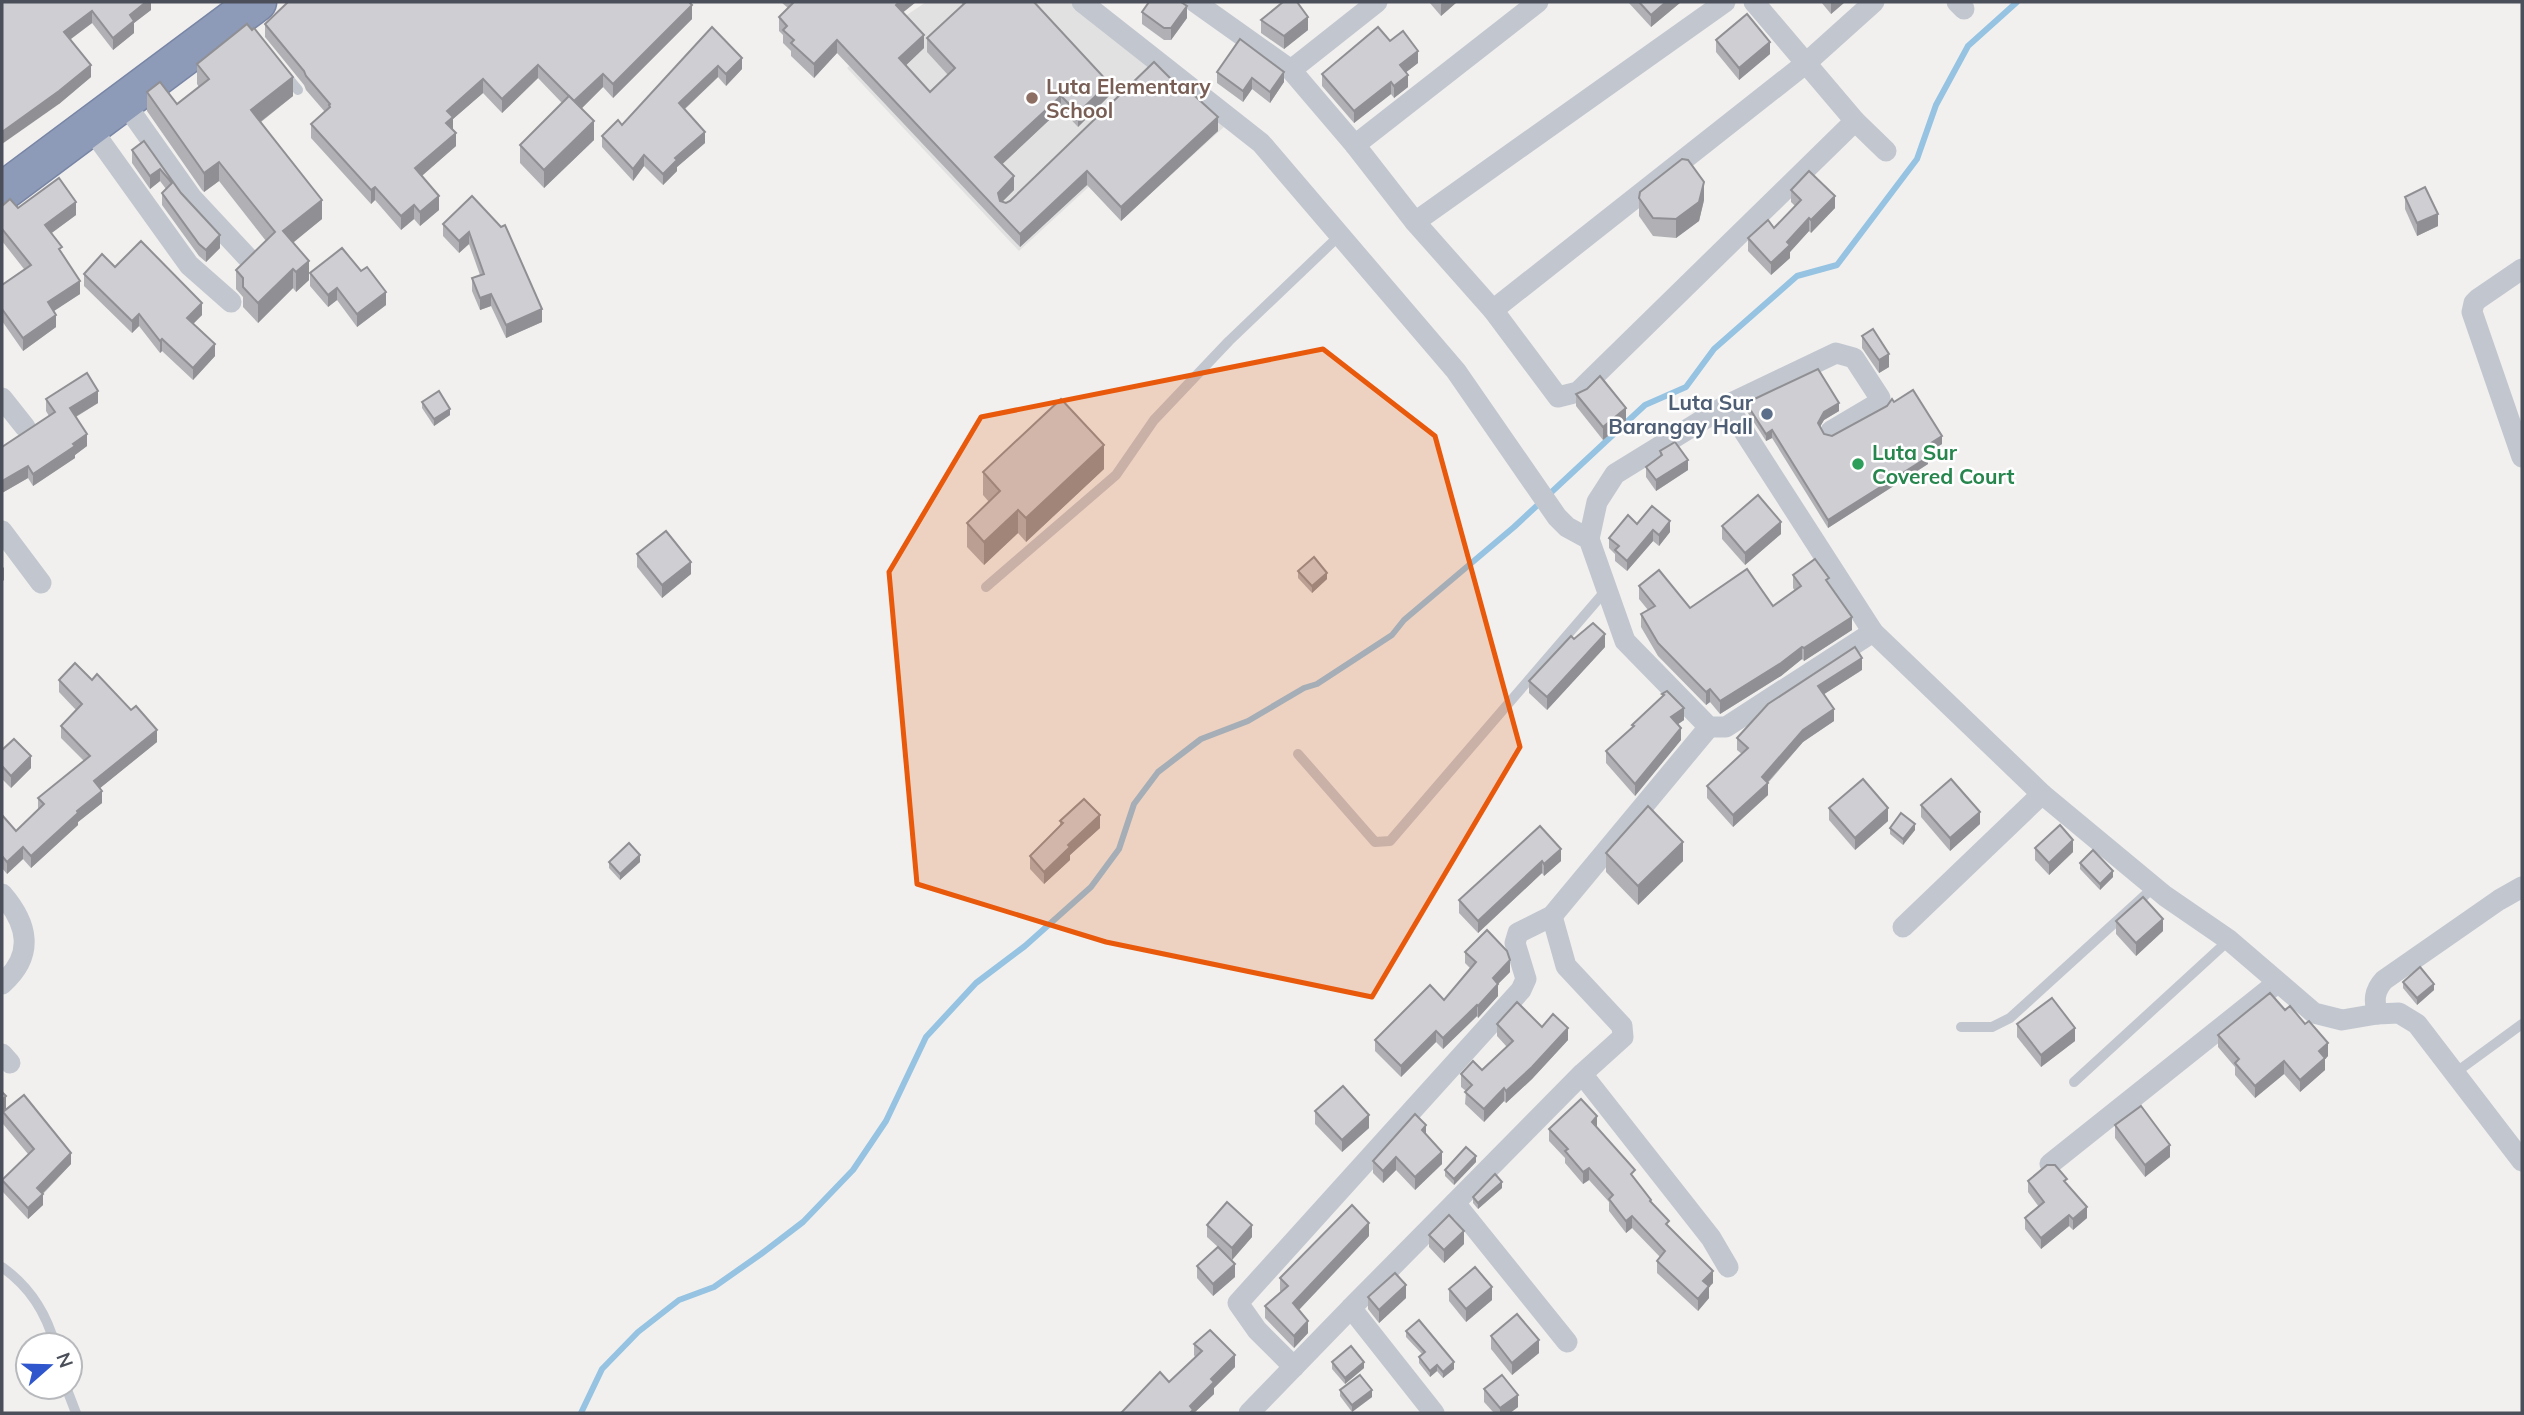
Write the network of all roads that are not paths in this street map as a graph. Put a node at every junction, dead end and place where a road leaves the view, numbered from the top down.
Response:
1 (1082, 2) edge
2 (1377, 2) edge
3 (1538, 2) edge
4 (1725, 2) edge
5 (1754, 2) edge
6 (1874, 2) edge
7 (1208, 5) edge
8 (247, 15) edge
9 (1805, 64) junction
10 (281, 69) edge
11 (1292, 70) junction
12 (298, 90) dead end
13 (124, 103) junction
14 (1855, 121) junction
15 (90, 127) junction
16 (1355, 145) junction
17 (1886, 151) dead end
18 (2, 192) edge
19 (1415, 222) junction
20 (1340, 235) junction
21 (247, 257) edge
22 (2522, 270) edge
23 (231, 302) dead end
24 (1493, 310) junction
25 (2, 398) edge
26 (1727, 405) junction
27 (25, 427) dead end
28 (1831, 431) dead end
29 (2522, 457) edge
30 (2, 531) edge
31 (1589, 539) junction
32 (41, 583) dead end
33 (986, 587) dead end
34 (1607, 589) junction
35 (1872, 632) junction
36 (1709, 727) junction
37 (1298, 754) dead end
38 (2042, 794) junction
39 (2154, 887) junction
40 (2522, 887) edge
41 (2, 894) edge
42 (1552, 916) junction
43 (1903, 927) dead end
44 (2229, 940) junction
45 (2277, 983) junction
46 (2, 984) edge
47 (2377, 1014) junction
48 (2522, 1024) edge
49 (1961, 1027) dead end
50 (2455, 1073) junction
51 (1582, 1074) junction
52 (2074, 1082) dead end
53 (2522, 1161) edge
54 (2050, 1164) edge
55 (1455, 1203) junction
56 (2, 1267) edge
57 (1728, 1267) dead end
58 (1352, 1308) junction
59 (51, 1331) edge
60 (1567, 1342) dead end
61 (1294, 1367) junction
62 (1249, 1413) edge
63 (1434, 1413) edge

1 - 20 street
2 - 11 street
3 - 16 street
4 - 19 street
5 - 9 street
6 - 9 street
7 - 11 street
8 - 13 highway
9 - 14 street
9 - 24 street
10 - 12 lane
11 - 16 street
13 - 15 highway
13 - 21 street
14 - 17 street
14 - 24 street
15 - 18 highway
15 - 23 street
16 - 19 street
19 - 24 street
20 - 31 street
20 - 33 lane
22 - 29 street
25 - 27 street
26 - 28 street
26 - 31 street
26 - 35 street
30 - 32 street
31 - 34 street
34 - 36 street
34 - 37 lane
35 - 36 street
35 - 38 street
36 - 42 street
38 - 39 street
38 - 43 street
39 - 44 street
39 - 49 lane
40 - 47 street
41 - 46 street
42 - 51 street
42 - 61 street
44 - 45 street
44 - 52 lane
45 - 47 street
45 - 54 street
47 - 50 street
48 - 50 lane
50 - 53 street
51 - 55 street
51 - 57 street
55 - 58 street
55 - 60 street
56 - 59 lane
58 - 61 street
58 - 63 street
61 - 62 street

